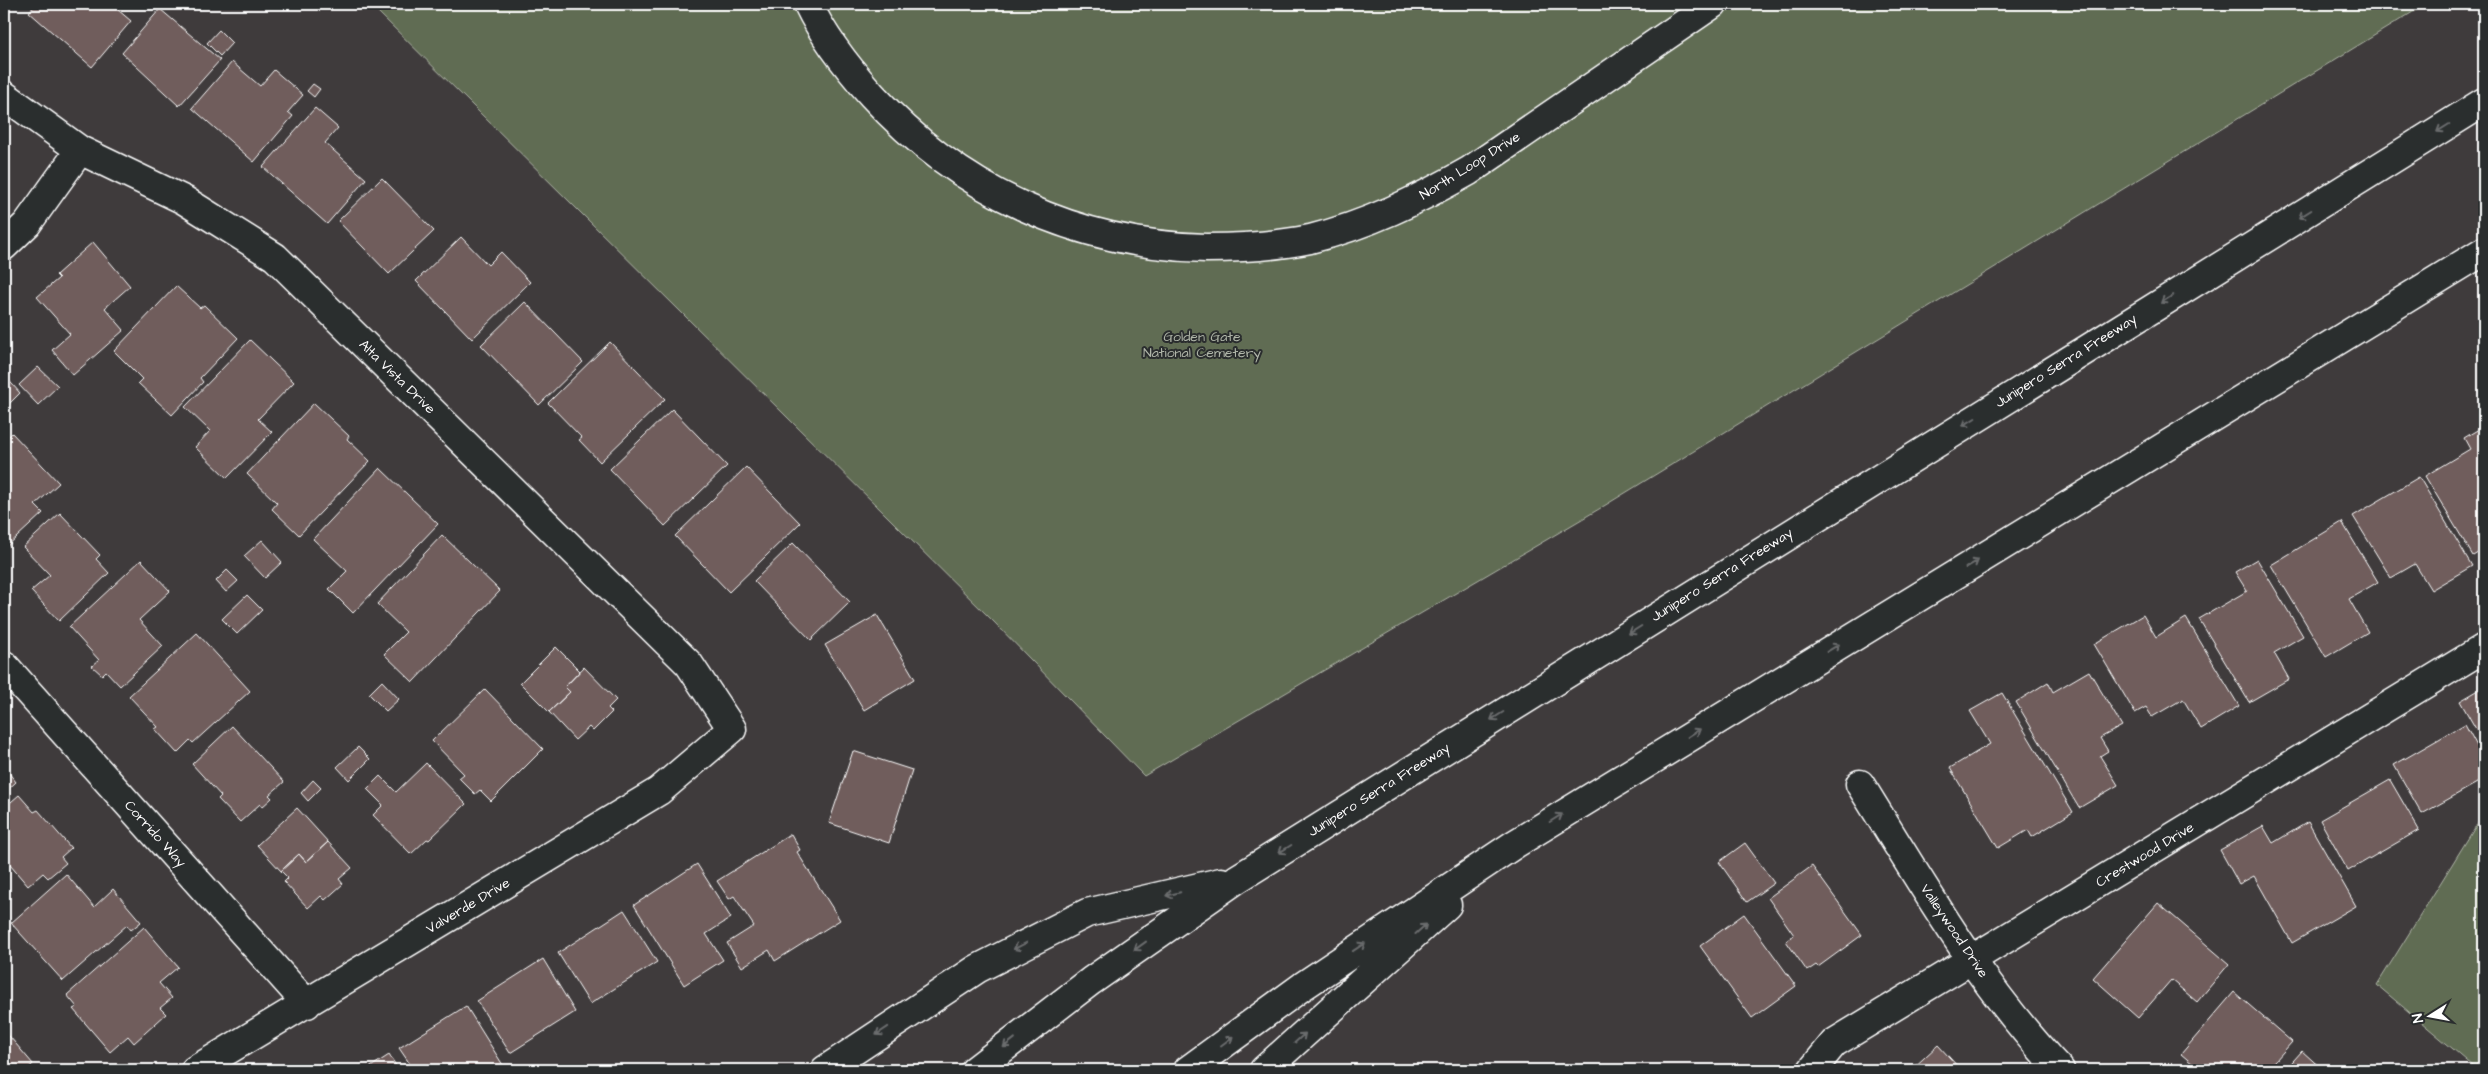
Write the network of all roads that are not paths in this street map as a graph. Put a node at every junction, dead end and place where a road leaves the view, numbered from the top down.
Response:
1 (808, 4) edge
2 (1713, 4) edge
3 (4, 95) edge
4 (2484, 102) edge
5 (80, 150) junction
6 (4, 246) edge
7 (2484, 251) edge
8 (2484, 648) edge
9 (4, 665) edge
10 (732, 729) joint
11 (1860, 784) dead end
12 (1515, 844) junction
13 (1237, 879) junction
14 (1972, 960) junction
15 (307, 1004) junction
16 (195, 1070) edge
17 (825, 1070) edge
18 (975, 1070) edge
19 (1188, 1070) edge
20 (1264, 1070) edge
21 (1812, 1070) edge
22 (2060, 1070) edge

1 - 2 main road, North Loop Drive
3 - 5 main road, Alta Vista Drive
4 -> 13 main road, Junipero Serra Freeway
5 - 6 main road
5 - 10 main road, Alta Vista Drive
12 -> 7 main road
8 - 14 main road, Crestwood Drive
9 - 15 main road, Corrido Way
10 - 15 main road, Valverde Drive
11 - 14 main road, Valleywood Drive
19 -> 12 main road
20 -> 12 main road
13 -> 17 main road
13 -> 18 main road, Junipero Serra Freeway
14 - 21 main road, Crestwood Drive
14 - 22 main road, Valleywood Drive
15 - 16 main road, Valverde Drive

